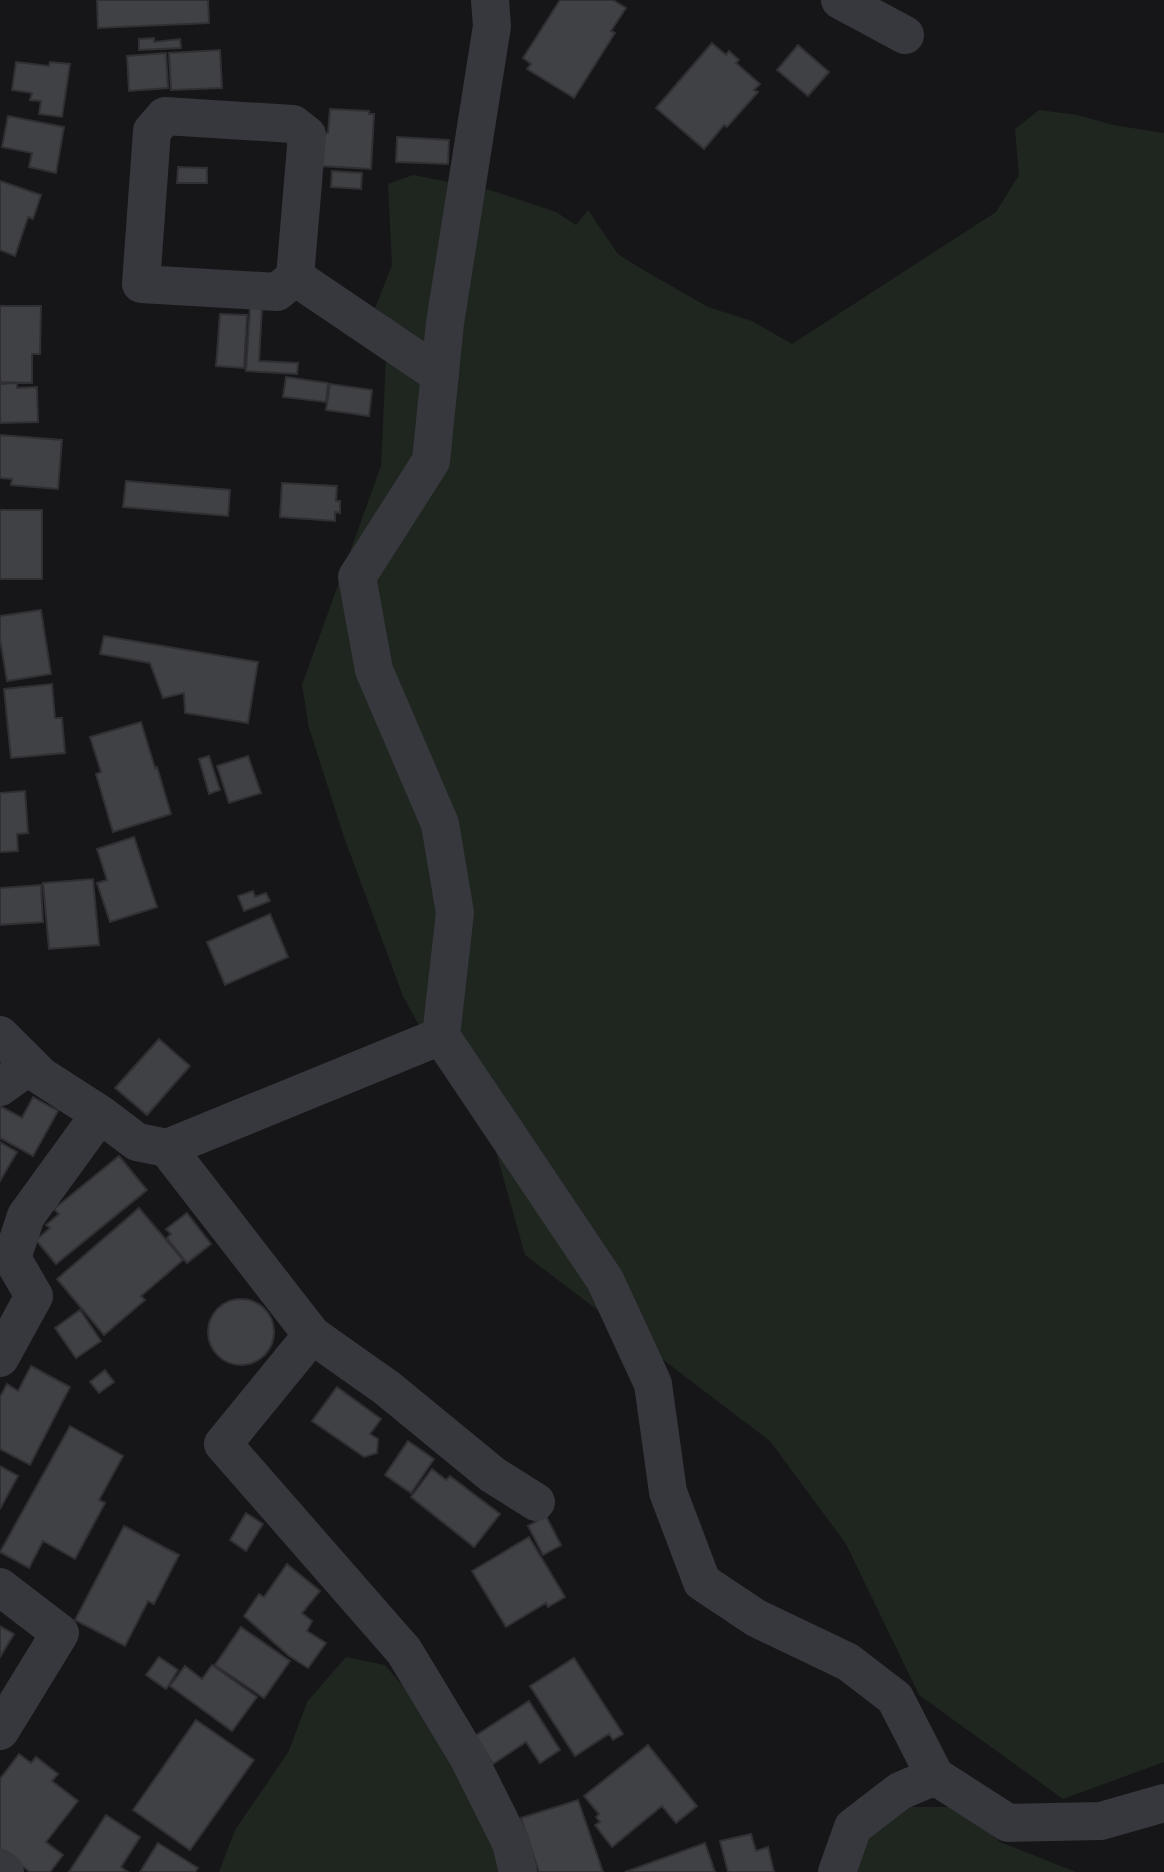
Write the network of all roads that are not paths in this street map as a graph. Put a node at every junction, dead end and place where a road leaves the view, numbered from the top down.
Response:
1 (490, 0) edge
2 (840, 0) edge
3 (905, 35) dead end
4 (295, 277) junction
5 (440, 375) junction
6 (0, 1035) edge
7 (442, 1037) junction
8 (15, 1076) edge
9 (100, 1114) junction
10 (167, 1149) junction
11 (312, 1335) junction
12 (0, 1358) edge
13 (537, 1502) dead end
14 (0, 1587) edge
15 (0, 1731) edge
16 (934, 1776) junction
17 (1164, 1803) edge
18 (0, 1868) edge
19 (5, 1872) edge
20 (518, 1872) edge
21 (837, 1872) edge

1 - 5 street
2 - 3 street
4 - 4 street
4 - 5 street
5 - 7 street
6 - 8 street
7 - 10 street
7 - 16 street
8 - 9 street
9 - 10 street
9 - 12 street
10 - 11 street
11 - 13 street
11 - 20 street
14 - 15 street
16 - 17 street
16 - 21 street
18 - 19 street

